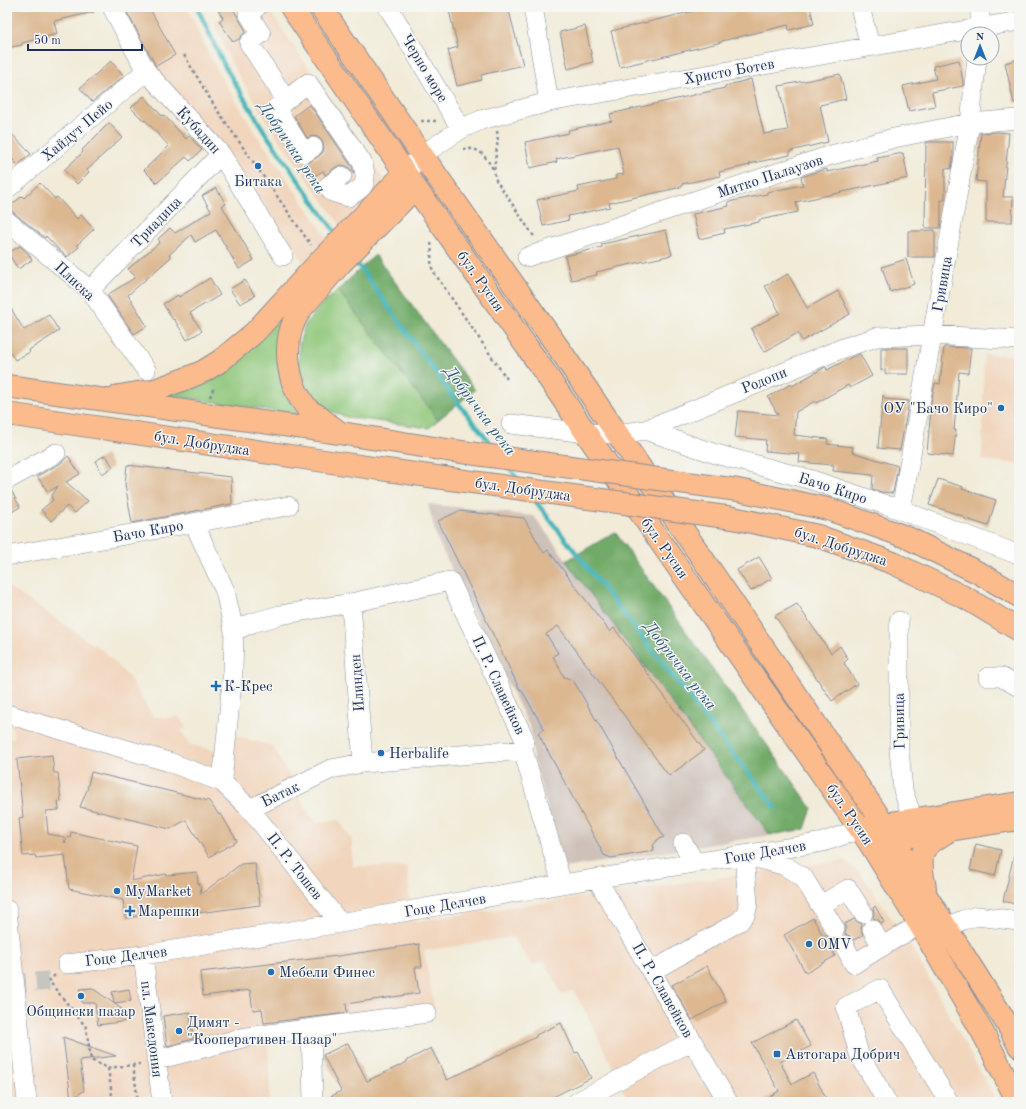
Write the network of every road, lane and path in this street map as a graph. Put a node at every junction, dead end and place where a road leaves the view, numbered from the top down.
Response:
1 (112, 7) edge
2 (257, 7) edge
3 (291, 7) edge
4 (321, 7) edge
5 (388, 7) edge
6 (533, 7) edge
7 (860, 7) edge
8 (980, 7) edge
9 (1019, 21) edge
10 (980, 26) edge
11 (1000, 26) edge
12 (960, 34) edge
13 (870, 46) junction
14 (184, 55) dead end
15 (976, 66) edge
16 (146, 71) junction
17 (286, 100) junction
18 (549, 102) junction
19 (1019, 119) edge
20 (482, 120) junction
21 (421, 121) dead end
22 (436, 121) dead end
23 (970, 123) junction
24 (461, 129) junction
25 (452, 145) junction
26 (312, 147) dead end
27 (221, 154) junction
28 (427, 162) junction
29 (494, 171) junction
30 (342, 176) dead end
31 (410, 181) junction
32 (7, 189) edge
33 (433, 214) junction
34 (7, 221) edge
35 (381, 222) junction
36 (355, 237) junction
37 (307, 239) dead end
38 (430, 240) dead end
39 (535, 254) joint
40 (283, 256) dead end
41 (335, 258) junction
42 (90, 290) junction
43 (934, 335) junction
44 (1019, 340) edge
45 (146, 370) dead end
46 (507, 379) dead end
47 (7, 386) edge
48 (94, 399) junction
49 (7, 414) edge
50 (510, 424) dead end
51 (645, 430) junction
52 (340, 433) junction
53 (586, 433) junction
54 (618, 434) junction
55 (56, 453) dead end
56 (7, 480) edge
57 (288, 506) dead end
58 (902, 510) junction
59 (194, 523) junction
60 (1019, 555) edge
61 (7, 556) edge
62 (1019, 596) edge
63 (351, 603) junction
64 (899, 621) dead end
65 (234, 630) junction
66 (1019, 630) edge
67 (988, 677) dead end
68 (1019, 687) edge
69 (7, 714) edge
70 (523, 750) junction
71 (363, 763) junction
72 (222, 782) junction
73 (1019, 803) edge
74 (250, 809) junction
75 (1019, 819) edge
76 (913, 820) junction
77 (950, 830) junction
78 (888, 832) junction
79 (865, 836) junction
80 (683, 843) dead end
81 (744, 855) junction
82 (695, 863) junction
83 (597, 879) junction
84 (562, 884) junction
85 (927, 896) junction
86 (821, 905) junction
87 (7, 910) edge
88 (1019, 921) edge
89 (340, 923) junction
90 (920, 925) junction
91 (947, 927) junction
92 (882, 947) junction
93 (143, 955) junction
94 (67, 964) dead end
95 (652, 972) junction
96 (49, 981) dead end
97 (427, 1014) dead end
98 (311, 1029) junction
99 (13, 1036) edge
100 (692, 1041) junction
101 (1019, 1046) edge
102 (156, 1060) junction
103 (132, 1065) junction
104 (108, 1068) junction
105 (27, 1102) edge
106 (113, 1102) edge
107 (138, 1102) edge
108 (162, 1102) edge
109 (313, 1102) edge
110 (577, 1102) edge
111 (728, 1102) edge
112 (887, 1102) edge
113 (949, 1102) edge
114 (1018, 1102) edge

1 - 16 street, Кубадин
2 - 17 street
3 - 31 main road, бул. Русия
4 - 28 main road, бул. Русия
5 - 24 street, Черно море
6 - 18 street
7 - 13 street
8 - 10 street
9 - 11 street, Христо Ботев
12 - 13 street, Христо Ботев
13 - 18 street, Христо Ботев
14 - 37 path
15 - 23 street, Гривица
16 - 27 street, Кубадин
16 - 32 street, Хайдут Пейо
17 - 26 street
17 - 30 street
18 - 20 street, Христо Ботев
19 - 23 street, Митко Палаузов
20 - 24 street, Христо Ботев
20 - 29 path
21 - 22 path
23 - 39 street, Митко Палаузов
23 - 43 street, Гривица
24 - 25 street, Христо Ботев
25 - 28 street, Христо Ботев
25 - 29 path
27 - 40 street, Кубадин
27 - 42 street, Триадица
28 - 31 street, Христо Ботев
28 - 54 main road, бул. Русия
29 - 39 path
31 - 33 main road, бул. Русия
31 - 35 main road
31 - 36 main road
33 - 35 main road
33 - 53 main road, бул. Русия
34 - 42 street, Плиска
35 - 36 main road
36 - 41 main road
38 - 46 path
41 - 48 main road
41 - 52 main road
42 - 45 street, Плиска
43 - 44 street, Родопи
43 - 51 street, Родопи
43 - 58 street, Гривица
47 - 48 main road, бул. Добруджа
48 - 52 main road, бул. Добруджа
49 - 66 main road, бул. Добруджа, bridge
50 - 53 street, Родопи
51 - 54 street, Родопи
51 - 58 street, Бачо Киро
52 - 62 main road, бул. Добруджа, bridge
53 - 54 street, Родопи
53 - 79 main road, бул. Русия
54 - 78 main road, бул. Русия
55 - 56 street
57 - 59 street, Бачо Киро
58 - 60 street, Бачо Киро
59 - 61 street, Бачо Киро
59 - 65 street
63 - 65 street
63 - 70 street, П. Р. Славейков
63 - 71 street, Илинден
64 - 76 street, Гривица
65 - 72 street
67 - 68 street
69 - 72 street, Батак
70 - 71 street, Батак
70 - 84 street, П. Р. Славейков
71 - 74 street, Батак
72 - 74 street, Батак
73 - 76 main road
74 - 89 street, П. Р. Тошев
75 - 77 main road
76 - 78 main road
77 - 78 main road
77 - 85 main road
78 - 79 main road
78 - 85 main road, бул. Русия
79 - 81 street, Гоце Делчев
79 - 90 main road, бул. Русия
80 - 82 street
81 - 82 street, Гоце Делчев
81 - 86 street
81 - 95 street
82 - 83 street, Гоце Делчев
83 - 84 street, Гоце Делчев
83 - 95 street, П. Р. Славейков
84 - 89 street, Гоце Делчев
85 - 91 main road, бул. Русия
86 - 92 street
86 - 92 street
87 - 99 street
88 - 91 street
89 - 93 street, Гоце Делчев
90 - 92 street
90 - 114 main road, бул. Русия
91 - 101 main road, бул. Русия
93 - 94 street, Гоце Делчев
93 - 102 street, пл. Македония
95 - 100 street, П. Р. Славейков
96 - 104 path
97 - 98 street
98 - 102 street
98 - 109 street
99 - 105 street
100 - 110 street
100 - 111 street, П. Р. Славейков
102 - 103 path
102 - 108 street, пл. Македония
103 - 104 path
103 - 107 path
104 - 106 path
112 - 113 street

